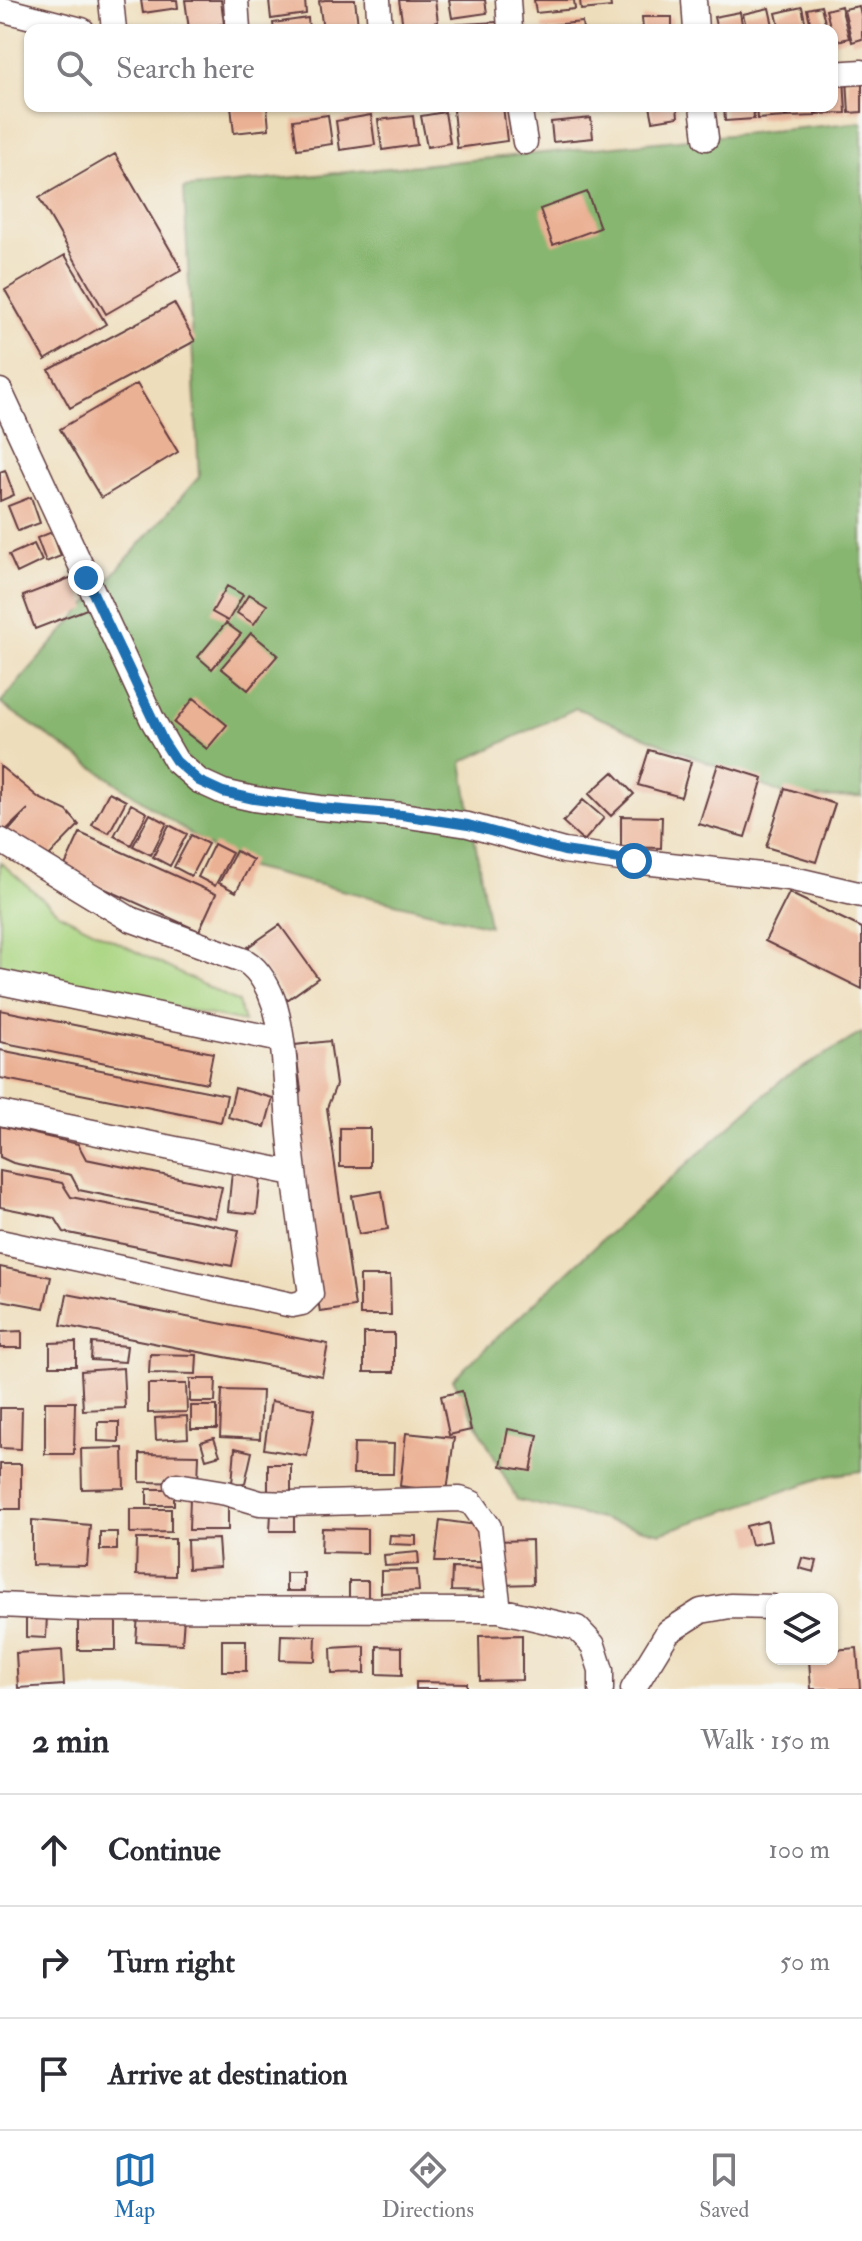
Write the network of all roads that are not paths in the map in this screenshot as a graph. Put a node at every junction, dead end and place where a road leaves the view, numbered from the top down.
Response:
1 (111, 0) edge
2 (236, 0) edge
3 (378, 0) edge
4 (508, 0) edge
5 (694, 0) edge
6 (0, 9) edge
7 (59, 24) edge
8 (113, 24) edge
9 (238, 24) edge
10 (380, 24) edge
11 (510, 24) edge
12 (696, 24) edge
13 (862, 72) edge
14 (838, 74) edge
15 (520, 112) edge
16 (703, 112) edge
17 (706, 138) dead end
18 (525, 142) dead end
19 (2, 402) edge
20 (0, 840) edge
21 (862, 895) edge
22 (0, 982) edge
23 (281, 1040) junction
24 (0, 1113) edge
25 (293, 1173) junction
26 (0, 1242) edge
27 (177, 1485) dead end
28 (0, 1605) edge
29 (766, 1607) edge
30 (499, 1610) junction
31 (601, 1689) edge
32 (633, 1689) edge

1 - 8 street
2 - 9 street
3 - 10 street
4 - 11 street
5 - 12 street
6 - 7 street
13 - 14 street
15 - 18 street
16 - 17 street
19 - 21 street
20 - 23 street
22 - 23 street
23 - 25 street
24 - 25 street
25 - 26 street
27 - 30 street
28 - 30 street
29 - 32 street
30 - 31 street

